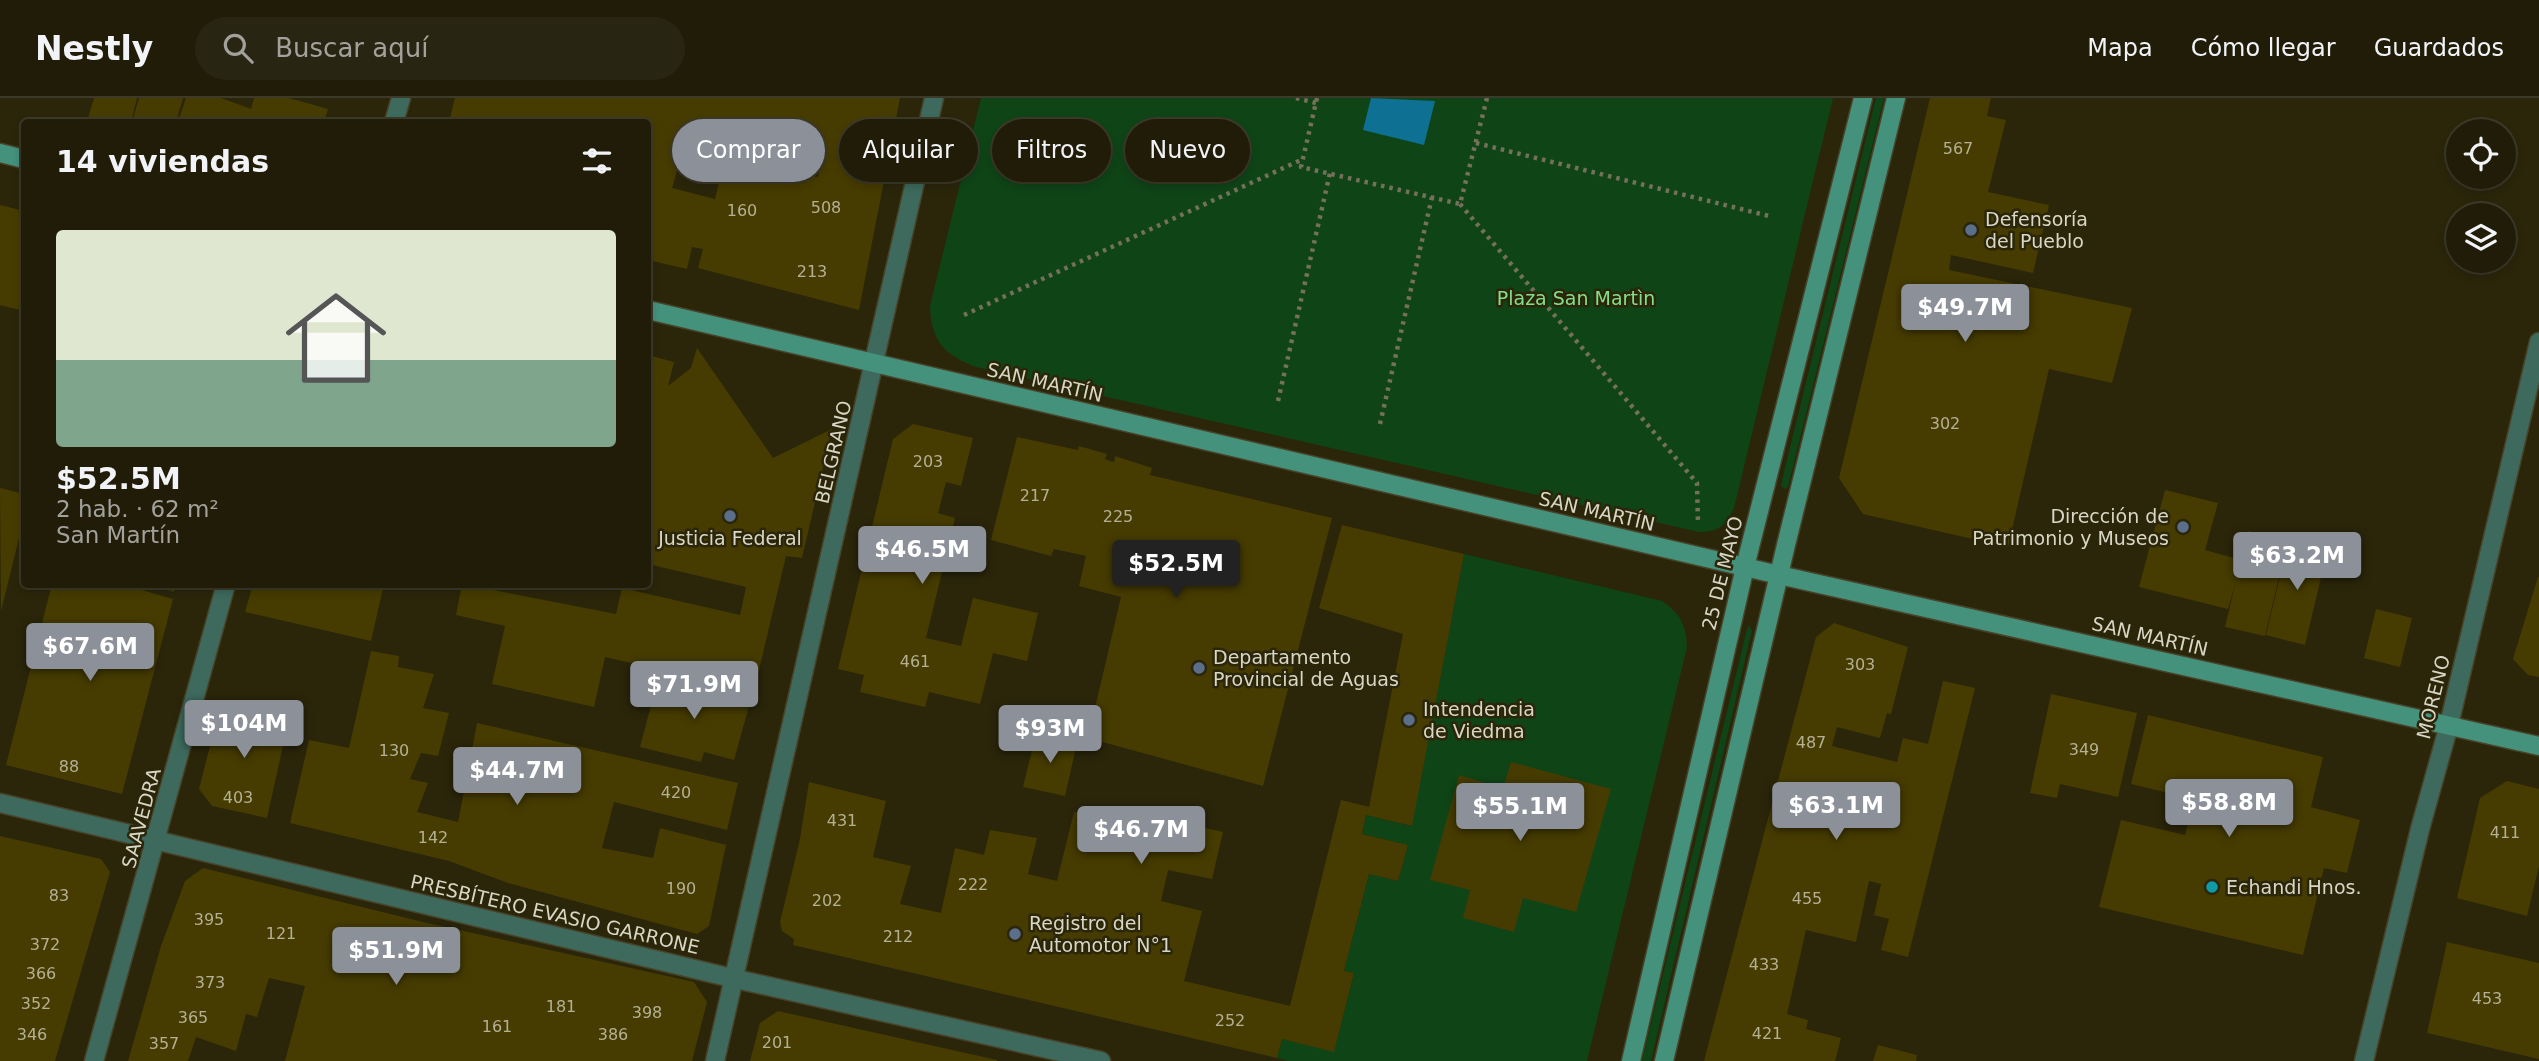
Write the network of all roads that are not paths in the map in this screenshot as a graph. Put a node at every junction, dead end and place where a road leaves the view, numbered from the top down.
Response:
1 (401, 98) edge
2 (934, 98) edge
3 (1863, 98) edge
4 (1896, 98) edge
5 (395, 119) edge
6 (0, 153) edge
7 (21, 158) edge
8 (651, 311) edge
9 (2539, 342) edge
10 (875, 364) junction
11 (1745, 567) junction
12 (1779, 575) junction
13 (225, 588) edge
14 (2449, 725) junction
15 (2539, 746) edge
16 (0, 803) edge
17 (157, 841) junction
18 (736, 979) junction
19 (94, 1061) edge
20 (715, 1061) edge
21 (1101, 1061) edge
22 (1631, 1061) edge
23 (1664, 1061) edge
24 (2364, 1061) edge

1 - 5 street
2 - 10 street, BELGRANO
3 - 11 main road, 25 DE MAYO
4 - 12 main road
6 - 7 main road
8 - 10 main road, SAN MARTÍN
9 - 14 street, MORENO
10 - 11 main road, SAN MARTÍN
10 - 18 street, BELGRANO
11 - 12 main road, SAN MARTÍN
11 - 22 main road, 25 DE MAYO
12 - 14 main road, SAN MARTÍN
12 - 23 main road
13 - 17 street, SAAVEDRA
14 - 15 main road, SAN MARTÍN
14 - 24 street, MORENO
16 - 17 street, PRESBÍTERO EVASIO GARRONE
17 - 18 street, PRESBÍTERO EVASIO GARRONE
17 - 19 street, SAAVEDRA
18 - 20 street, BELGRANO
18 - 21 street, PRESBÍTERO EVASIO GARRONE

